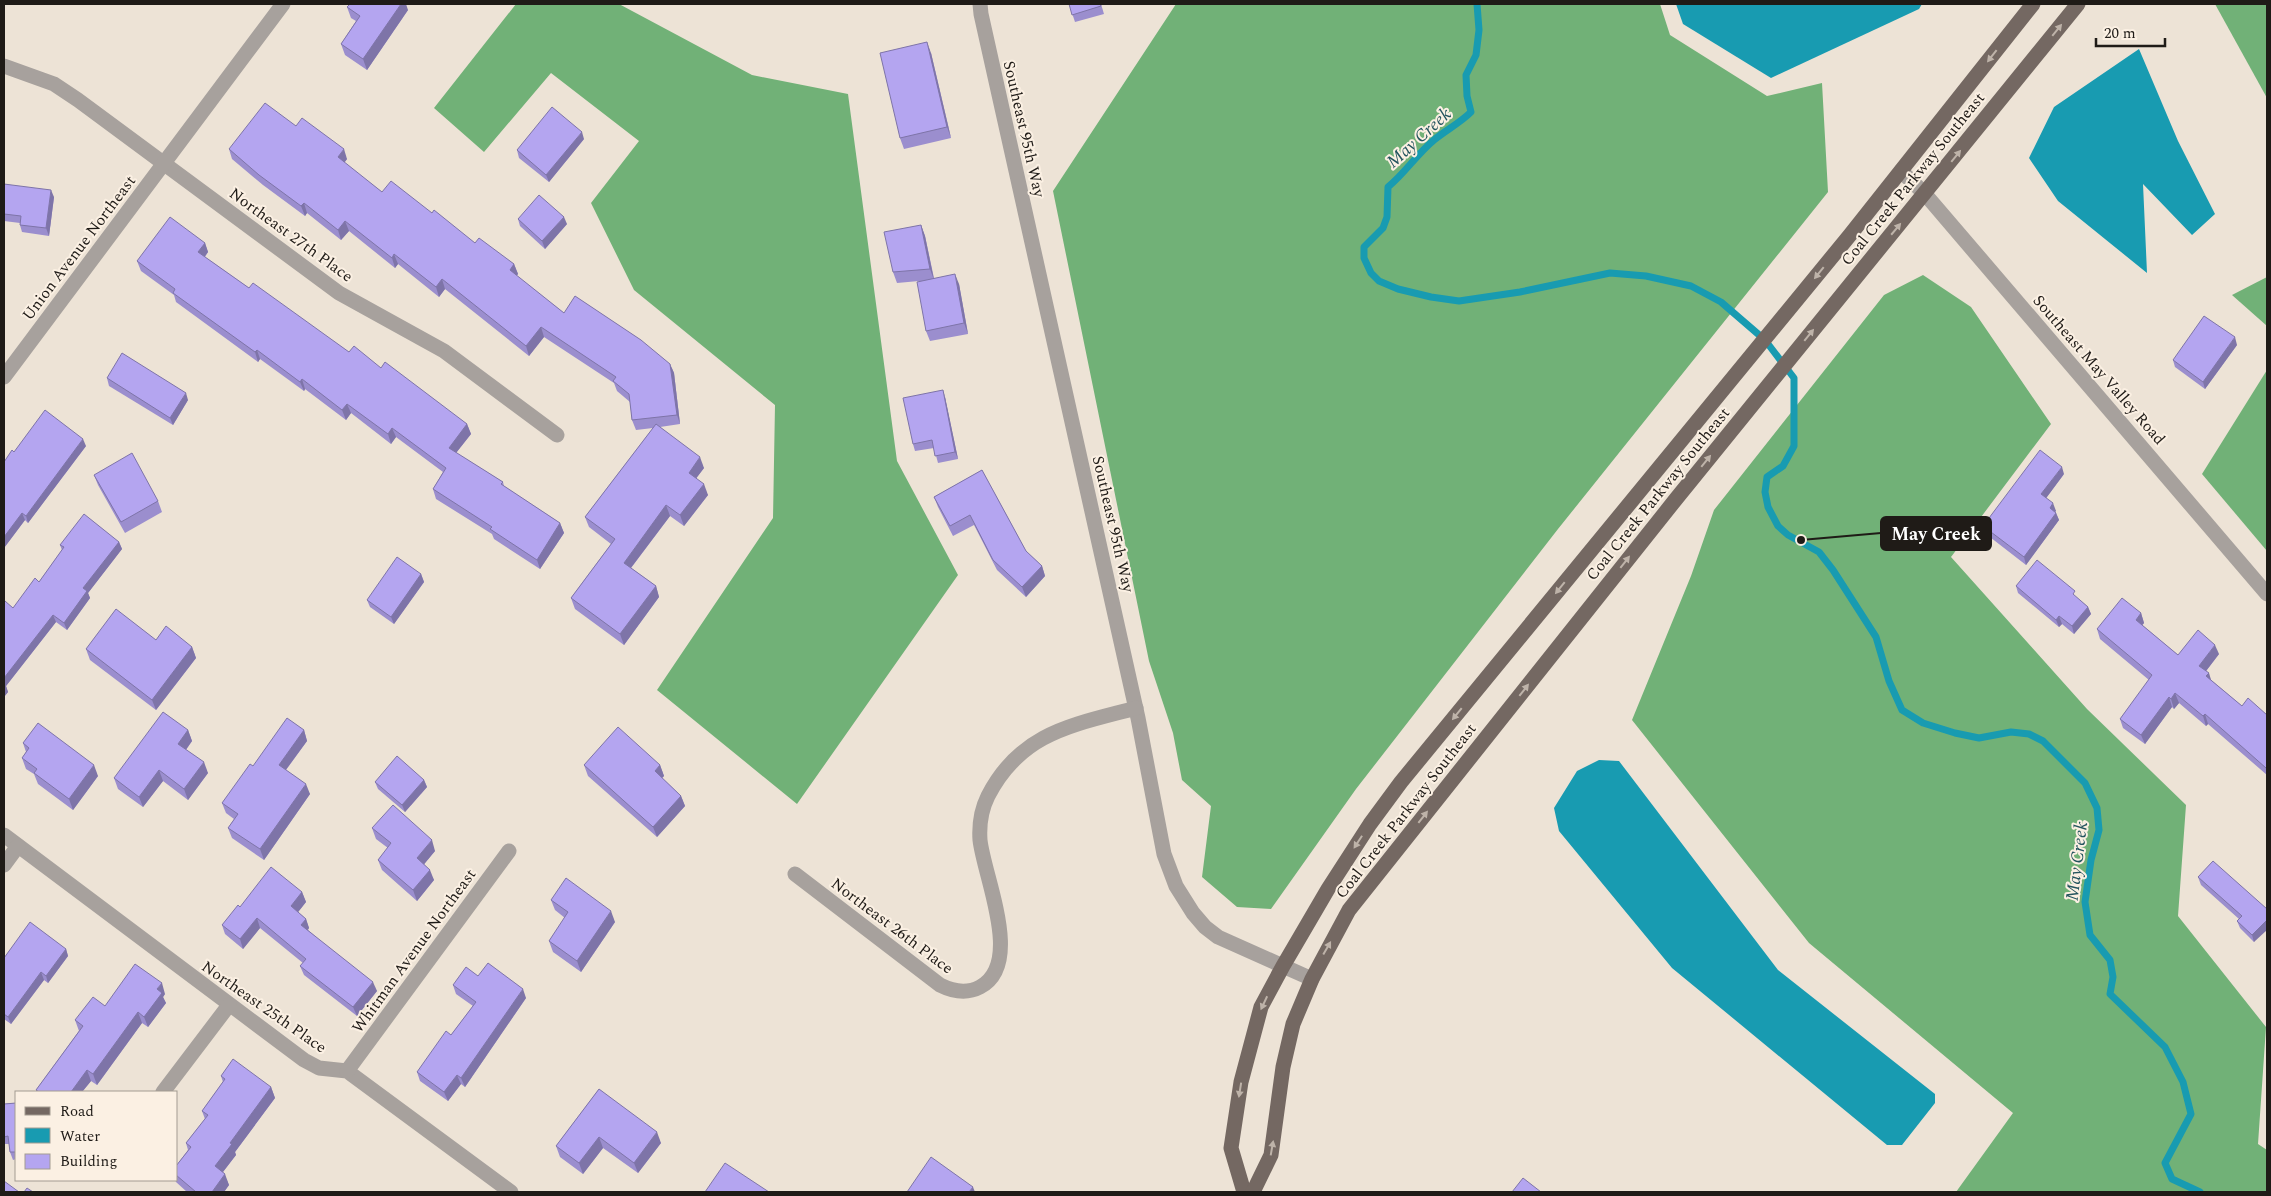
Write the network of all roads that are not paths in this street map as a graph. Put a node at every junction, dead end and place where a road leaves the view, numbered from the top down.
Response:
1 (283, 4) edge
2 (980, 4) edge
3 (2033, 4) edge
4 (2078, 4) edge
5 (4, 66) edge
6 (164, 164) junction
7 (1901, 171) junction
8 (1925, 194) junction
9 (4, 377) edge
10 (557, 435) dead end
11 (2267, 594) edge
12 (1136, 708) junction
13 (4, 835) edge
14 (18, 846) junction
15 (509, 851) dead end
16 (4, 865) edge
17 (795, 874) dead end
18 (1283, 966) junction
19 (1312, 979) junction
20 (229, 1005) junction
21 (347, 1071) junction
22 (164, 1091) edge
23 (511, 1192) edge
24 (1244, 1192) edge
25 (1253, 1192) edge

1 - 6 street, Union Avenue Northeast
2 - 12 street, Southeast 95th Way
3 -> 7 main road, Coal Creek Parkway Southeast
8 -> 4 main road, Coal Creek Parkway Southeast
5 - 6 street, Northeast 27th Place
6 - 9 street, Union Avenue Northeast
6 - 10 street, Northeast 27th Place
7 - 8 street, Southeast May Valley Road
7 -> 18 main road, Coal Creek Parkway Southeast
8 - 11 street, Southeast May Valley Road
19 -> 8 main road, Coal Creek Parkway Southeast
12 - 17 street, Northeast 26th Place
12 - 18 street, Southeast 95th Way
13 - 14 street, Northeast 25th Place
14 - 16 street
14 - 20 street, Northeast 25th Place
15 - 21 street, Whitman Avenue Northeast
18 - 19 street, Southeast 95th Way
18 -> 24 main road, Coal Creek Parkway Southeast
25 -> 19 main road, Coal Creek Parkway Southeast
20 - 21 street, Northeast 25th Place
20 - 22 street
21 - 23 street

